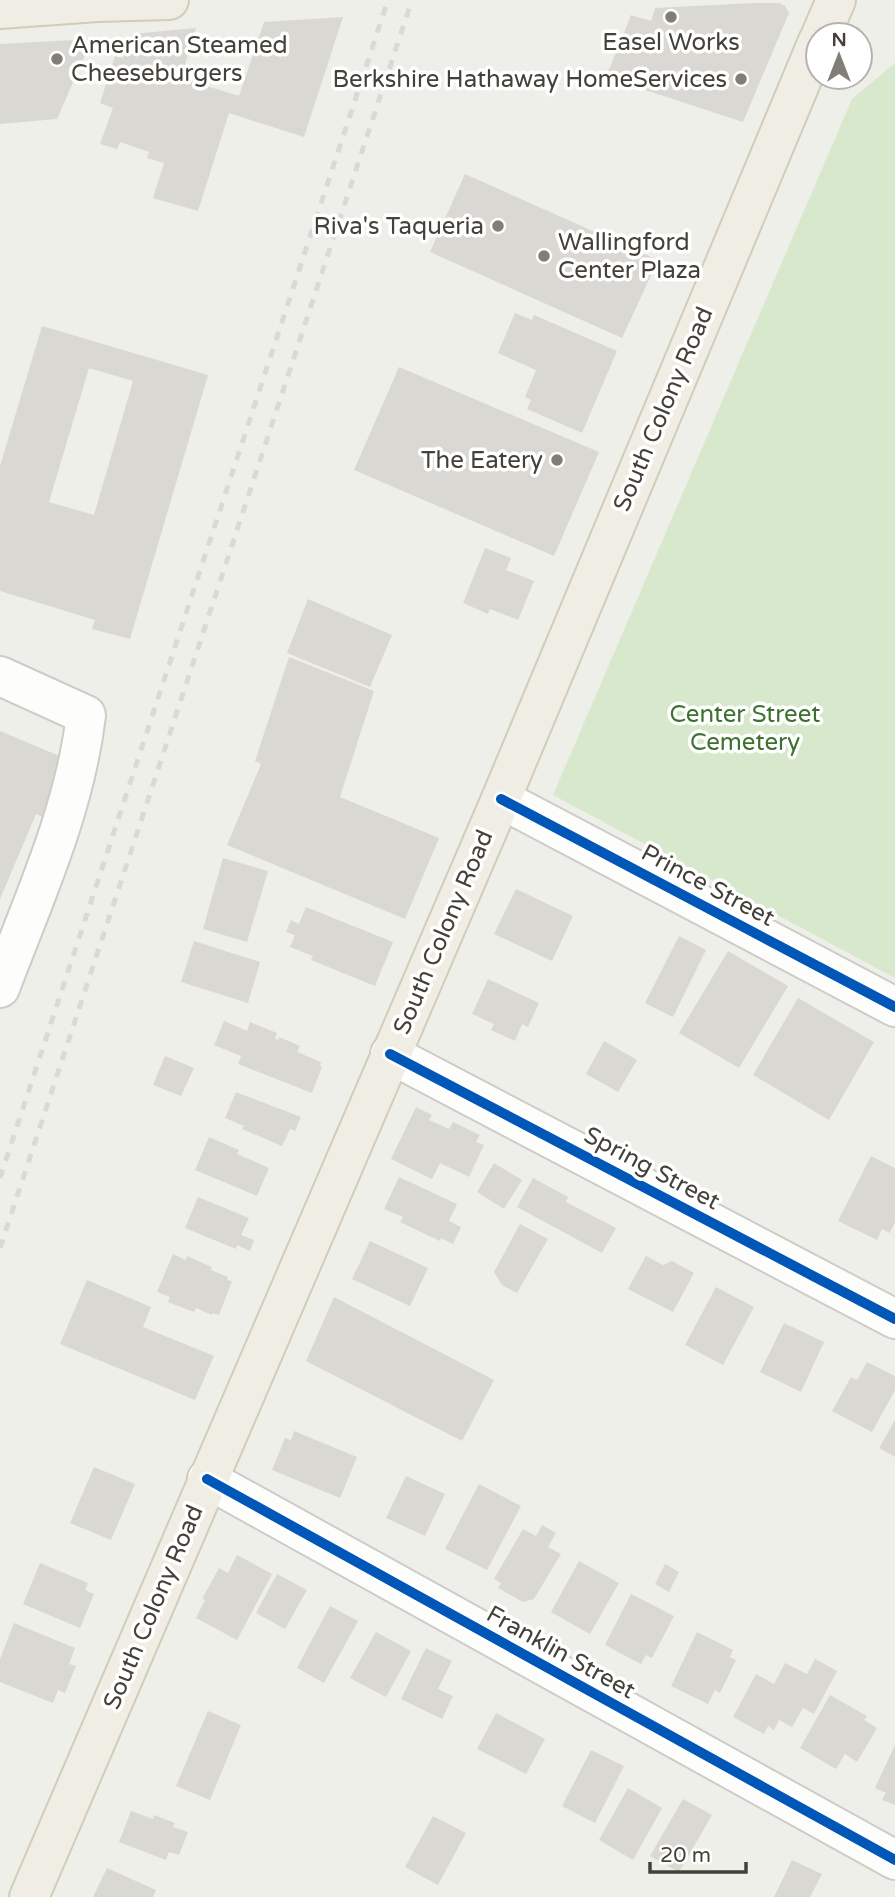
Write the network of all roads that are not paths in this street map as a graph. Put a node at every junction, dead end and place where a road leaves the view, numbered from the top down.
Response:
1 (169, 0) edge
2 (836, 0) edge
3 (0, 9) edge
4 (827, 21) edge
5 (804, 74) edge
6 (0, 676) edge
7 (500, 799) junction
8 (0, 988) edge
9 (895, 1007) edge
10 (390, 1054) junction
11 (895, 1318) edge
12 (207, 1479) junction
13 (895, 1860) edge
14 (29, 1897) edge

1 - 3 main road
2 - 4 main road
5 - 7 main road, South Colony Road
6 - 8 street
7 - 9 street, Prince Street
7 - 10 main road, South Colony Road
10 - 11 street, Spring Street
10 - 12 main road, South Colony Road
12 - 13 street, Franklin Street
12 - 14 main road, South Colony Road

